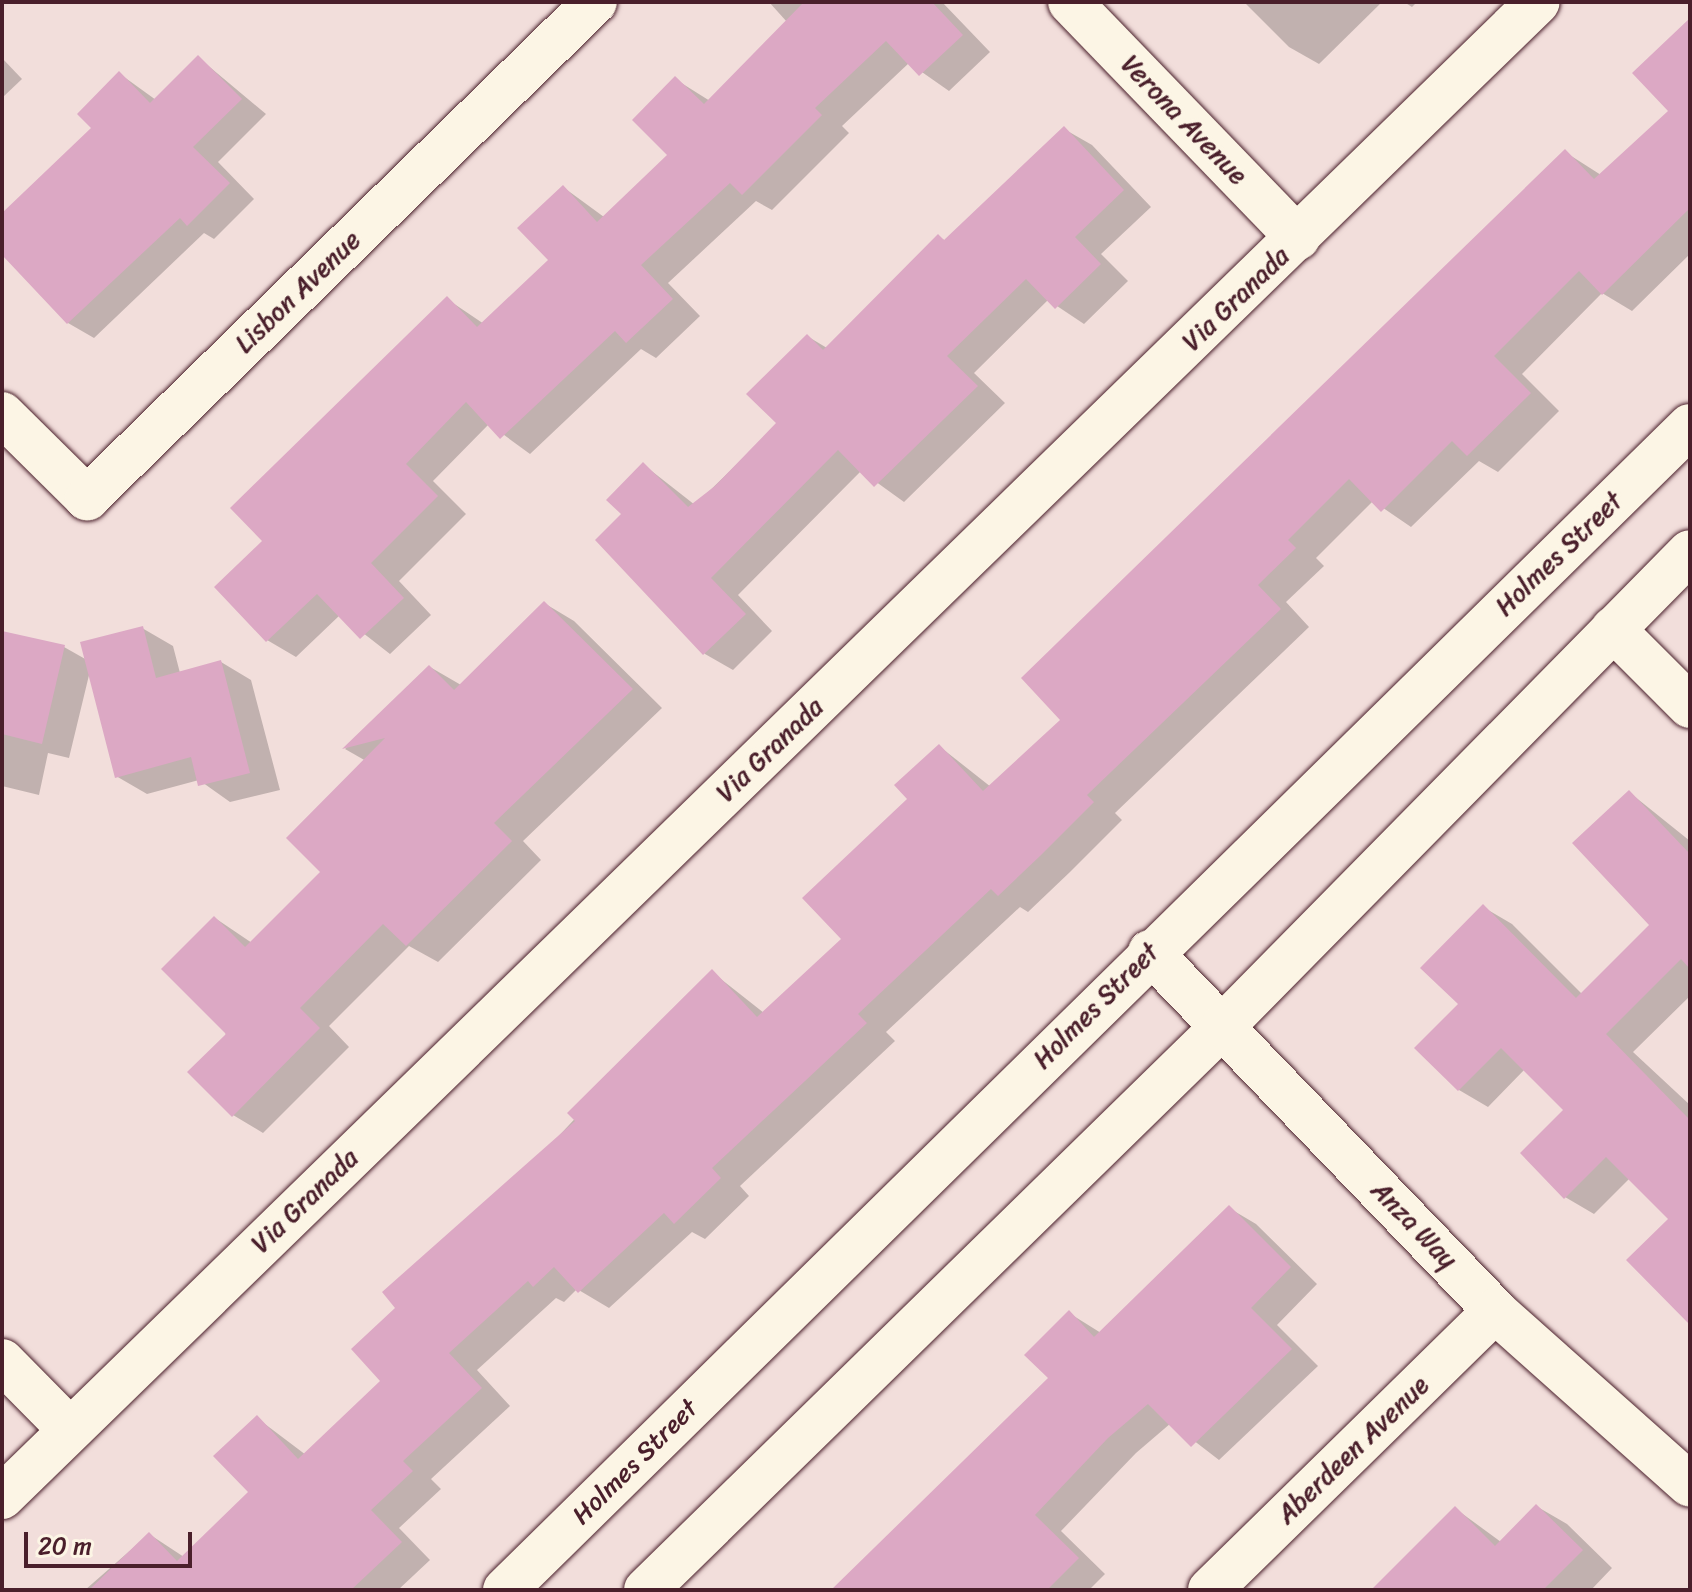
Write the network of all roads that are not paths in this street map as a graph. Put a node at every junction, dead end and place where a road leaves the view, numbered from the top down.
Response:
1 (595, 2) edge
2 (1070, 2) edge
3 (1538, 2) edge
4 (1298, 238) junction
5 (2, 414) edge
6 (1690, 426) edge
7 (1690, 552) edge
8 (1613, 629) junction
9 (1690, 706) edge
10 (1150, 952) junction
11 (1223, 1026) junction
12 (1495, 1311) junction
13 (2, 1361) edge
14 (70, 1430) junction
15 (1690, 1485) edge
16 (2, 1497) edge
17 (505, 1590) edge
18 (646, 1590) edge
19 (1210, 1590) edge

1 - 5 street, Lisbon Avenue
2 - 4 street, Verona Avenue
3 - 4 street, Via Granada
4 - 14 street, Via Granada
6 - 10 street, Holmes Street
7 - 8 street
8 - 9 street
8 - 11 street
10 - 11 street, Anza Way
10 - 17 street, Holmes Street
11 - 12 street, Anza Way
11 - 18 street
12 - 15 street, Anza Way
12 - 19 street, Aberdeen Avenue
13 - 14 street
14 - 16 street, Via Granada

